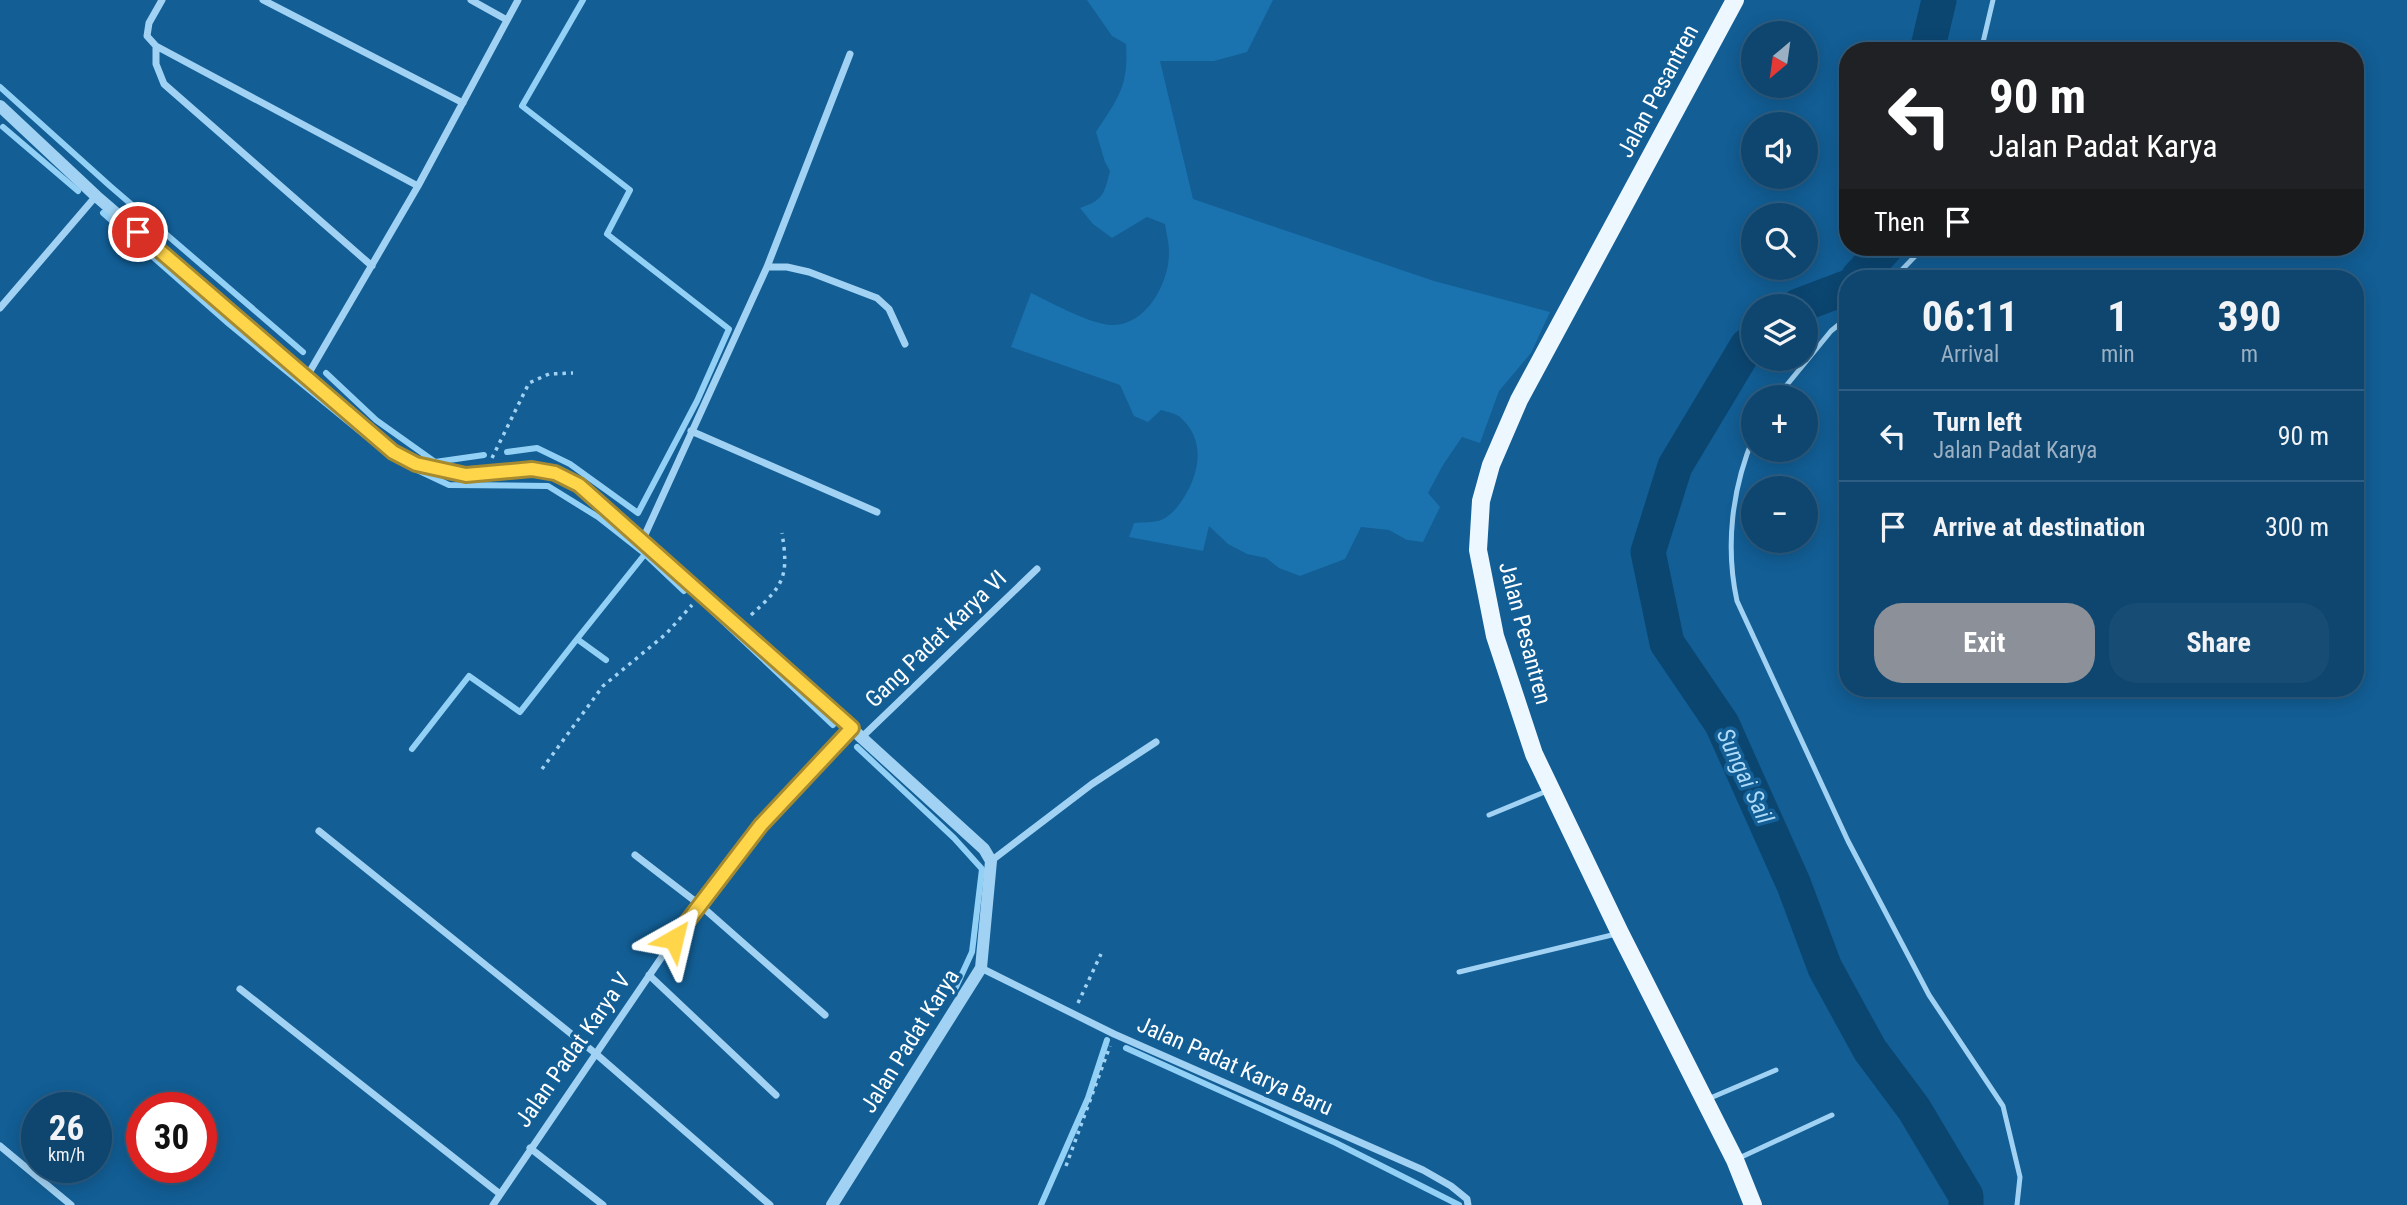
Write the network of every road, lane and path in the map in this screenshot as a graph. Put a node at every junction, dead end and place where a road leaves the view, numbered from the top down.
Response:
1 (162, 0) edge
2 (263, 0) edge
3 (471, 0) edge
4 (518, 0) edge
5 (1735, 0) edge
6 (1993, 0) edge
7 (507, 20) junction
8 (1983, 42) edge
9 (156, 47) junction
10 (850, 54) dead end
11 (463, 103) junction
12 (0, 106) edge
13 (418, 186) junction
14 (96, 196) junction
15 (1915, 256) edge
16 (372, 266) junction
17 (767, 267) junction
18 (1902, 270) edge
19 (0, 308) edge
20 (1839, 324) edge
21 (905, 344) dead end
22 (573, 373) dead end
23 (306, 378) junction
24 (1787, 385) edge
25 (691, 431) junction
26 (1743, 462) edge
27 (485, 472) junction
28 (877, 512) dead end
29 (782, 533) dead end
30 (643, 539) junction
31 (1037, 569) dead end
32 (705, 595) junction
33 (739, 626) junction
34 (857, 733) junction
35 (1156, 742) dead end
36 (542, 769) dead end
37 (1550, 789) junction
38 (1489, 815) dead end
39 (319, 831) dead end
40 (635, 855) dead end
41 (991, 861) junction
42 (700, 905) junction
43 (1619, 933) junction
44 (1101, 954) dead end
45 (981, 968) junction
46 (1458, 972) dead end
47 (649, 975) junction
48 (240, 989) dead end
49 (1073, 1014) junction
50 (825, 1015) dead end
51 (1114, 1034) junction
52 (595, 1053) junction
53 (1776, 1070) dead end
54 (776, 1095) dead end
55 (1706, 1101) junction
56 (1832, 1115) dead end
57 (0, 1146) edge
58 (530, 1148) junction
59 (1735, 1160) junction
60 (1066, 1166) dead end
61 (500, 1194) junction
62 (71, 1205) edge
63 (493, 1205) edge
64 (603, 1205) edge
65 (770, 1205) edge
66 (832, 1205) edge
67 (1468, 1205) edge
68 (1753, 1205) edge
69 (2017, 1205) edge

1 - 9 street
2 - 11 street
3 - 7 street
4 - 7 street
5 - 37 main road, Jalan Pesantren
6 - 8 lane
7 - 11 street
9 - 13 street
9 - 16 street
10 - 17 street
11 - 13 street
12 - 14 street
13 - 16 street
14 - 19 street
14 - 23 street
15 - 18 lane
16 - 23 street
17 - 21 street
17 - 25 street
20 - 24 lane
22 - 27 path
23 - 27 street
25 - 28 street
25 - 30 street
26 - 69 lane
27 - 30 street
29 - 33 path
30 - 32 street
31 - 34 street, Gang Padat Karya VI
32 - 33 street
32 - 36 path
33 - 34 street
34 - 41 street
34 - 42 street, Jalan Padat Karya V
35 - 41 street
37 - 38 lane
37 - 43 main road, Jalan Pesantren
39 - 52 street
40 - 42 street
41 - 45 street, Jalan Padat Karya
42 - 47 street, Jalan Padat Karya V
42 - 50 street
43 - 46 lane
43 - 55 main road, Jalan Pesantren
44 - 49 path
45 - 49 street, Jalan Padat Karya Baru
45 - 66 street, Jalan Padat Karya
47 - 52 street, Jalan Padat Karya V
47 - 54 street
48 - 61 street
49 - 51 street, Jalan Padat Karya Baru
51 - 60 path
51 - 67 street, Jalan Padat Karya Baru
52 - 58 street, Jalan Padat Karya V
52 - 65 street
53 - 55 lane
55 - 59 main road, Jalan Pesantren
56 - 59 lane
57 - 62 street
58 - 61 street, Jalan Padat Karya V
58 - 64 street
59 - 68 main road, Jalan Pesantren
61 - 63 street, Jalan Padat Karya V

